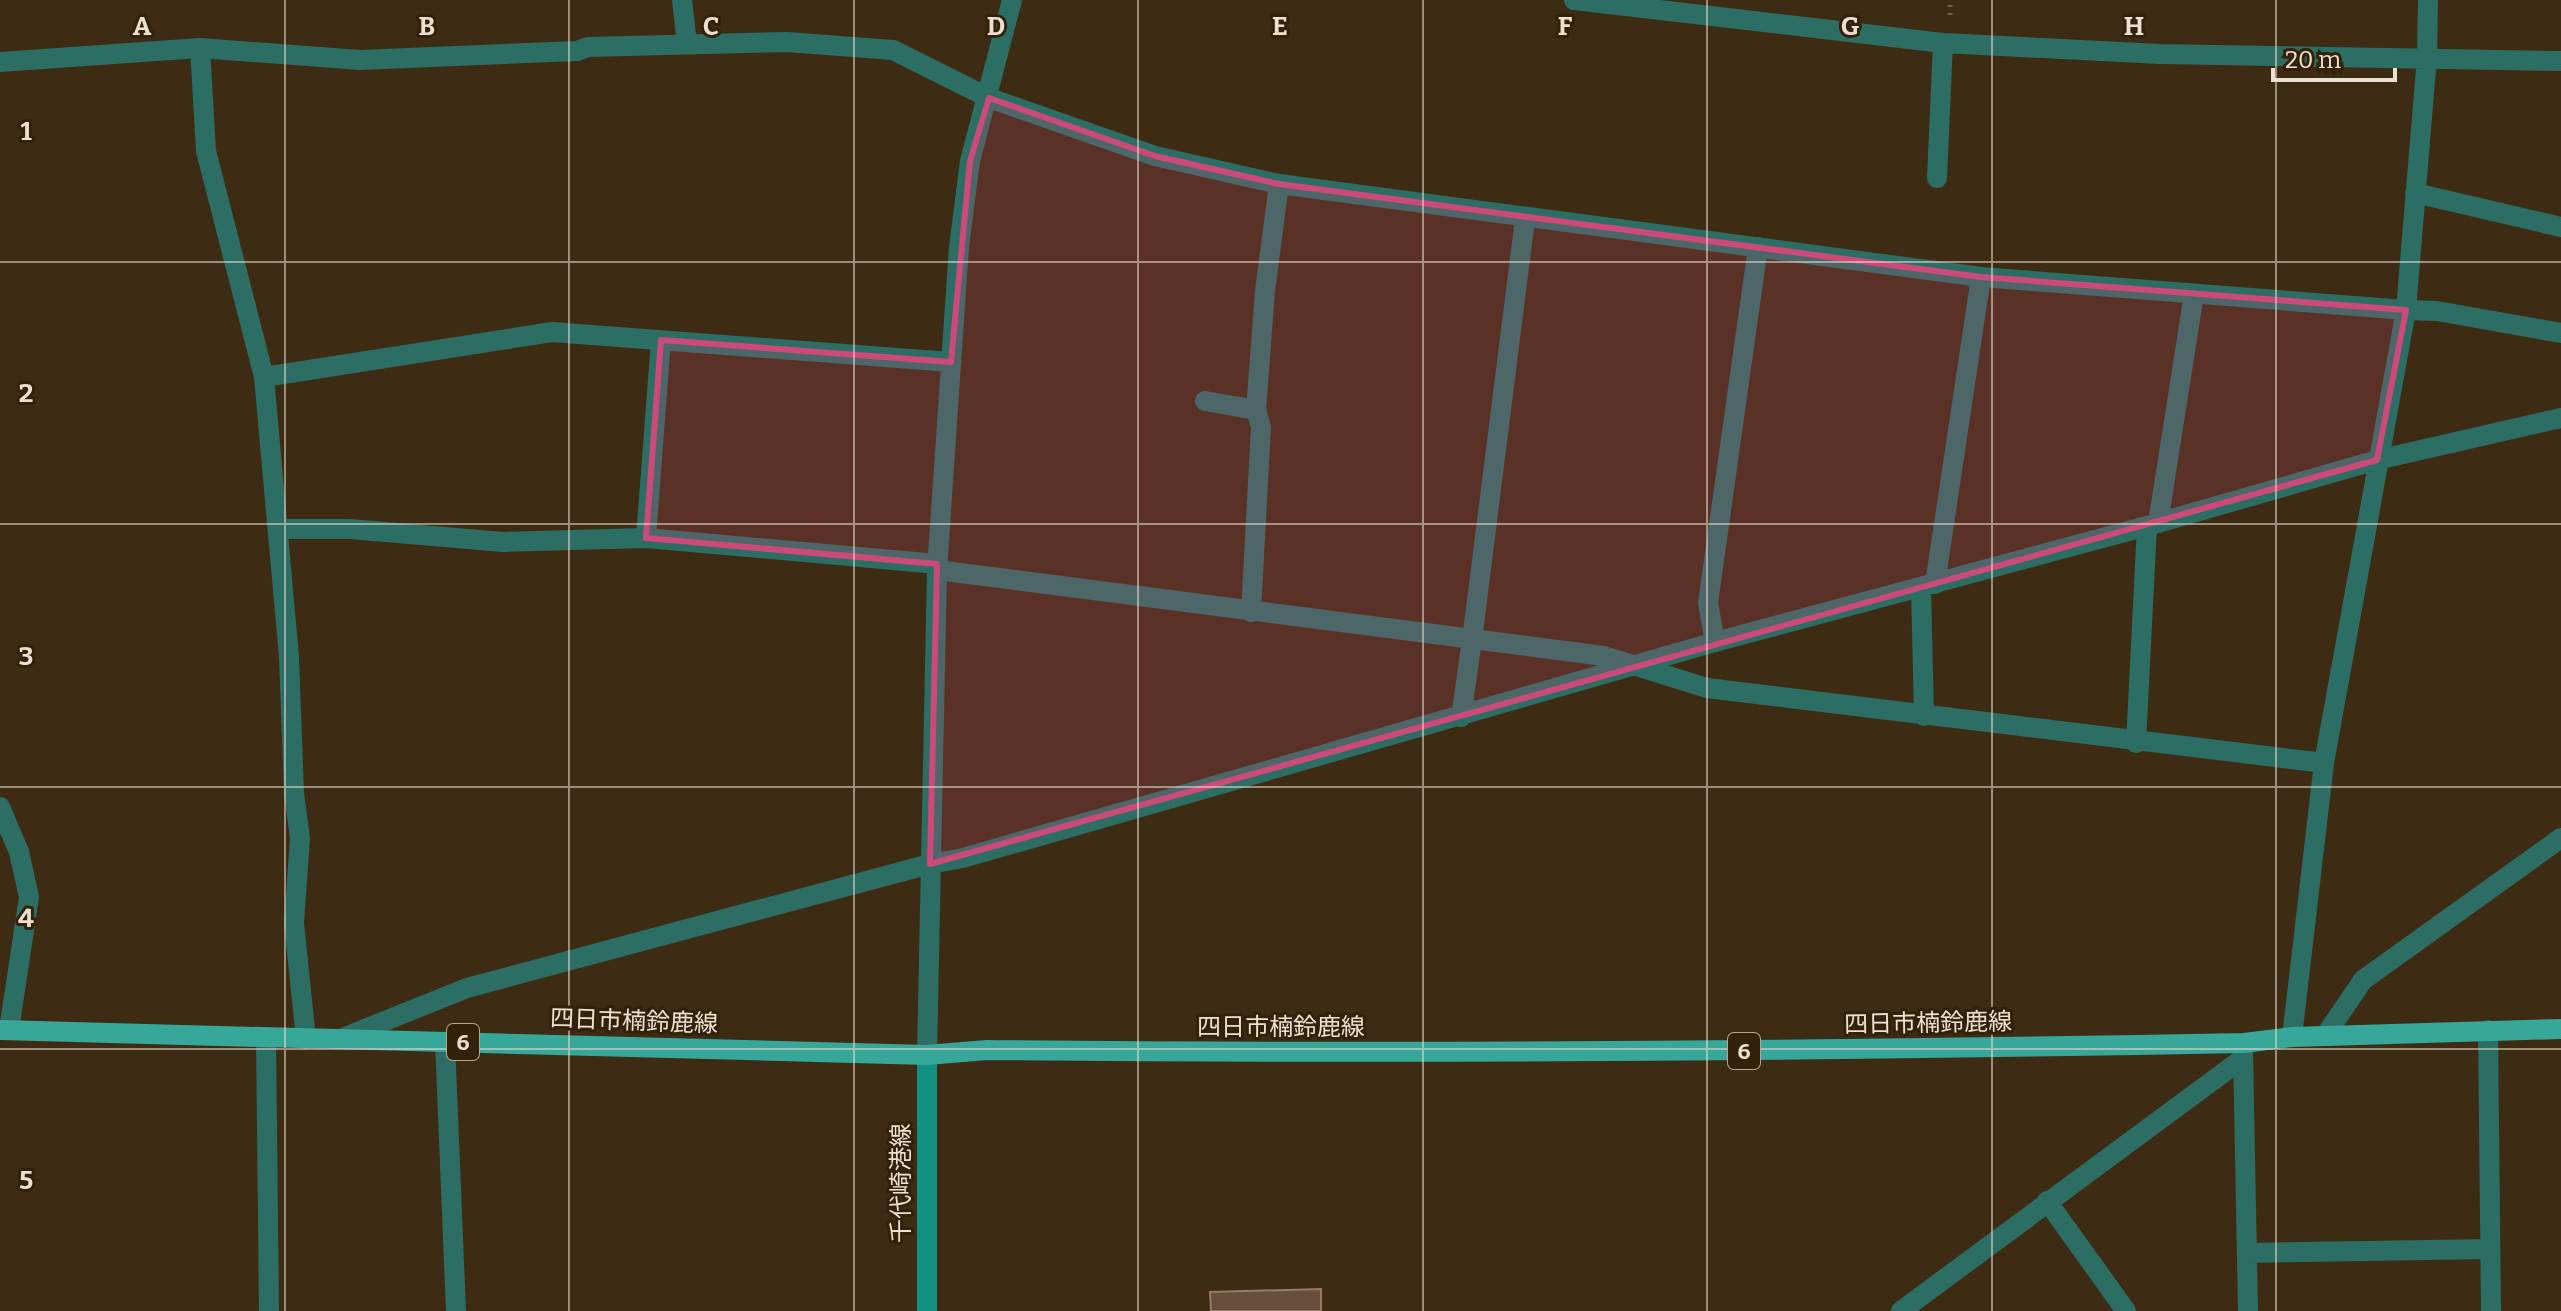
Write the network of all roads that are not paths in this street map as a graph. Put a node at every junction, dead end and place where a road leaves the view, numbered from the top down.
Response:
1 (682, 0) edge
2 (1012, 0) edge
3 (1574, 0) edge
4 (2428, 0) edge
5 (1943, 43) junction
6 (687, 44) junction
7 (200, 48) junction
8 (2427, 57) junction
9 (2561, 61) edge
10 (0, 62) edge
11 (989, 98) junction
12 (1937, 178) dead end
13 (1279, 184) junction
14 (2415, 193) junction
15 (1525, 219) junction
16 (2561, 227) edge
17 (1758, 247) junction
18 (1981, 277) junction
19 (2194, 294) junction
20 (2406, 310) junction
21 (2561, 333) edge
22 (661, 340) junction
23 (951, 362) junction
24 (264, 377) junction
25 (1205, 401) dead end
26 (1256, 410) junction
27 (2561, 418) edge
28 (2377, 460) junction
29 (2152, 525) junction
30 (279, 529) junction
31 (646, 538) junction
32 (938, 567) junction
33 (1928, 586) junction
34 (1251, 612) junction
35 (1472, 640) junction
36 (1715, 642) junction
37 (1634, 665) junction
38 (1924, 716) junction
39 (1461, 717) junction
40 (2136, 743) junction
41 (2324, 763) junction
42 (0, 807) edge
43 (2561, 838) edge
44 (930, 864) junction
45 (2561, 1029) edge
46 (5, 1030) edge
47 (2488, 1030) junction
48 (2325, 1036) junction
49 (266, 1037) junction
50 (2292, 1037) junction
51 (306, 1039) junction
52 (339, 1040) junction
53 (445, 1042) junction
54 (2243, 1051) junction
55 (927, 1055) junction
56 (2047, 1201) junction
57 (2490, 1249) junction
58 (2247, 1253) junction
59 (269, 1311) edge
60 (456, 1311) edge
61 (927, 1311) edge
62 (1901, 1311) edge
63 (2126, 1311) edge
64 (2248, 1311) edge
65 (2491, 1311) edge

1 - 6 street
2 - 11 street
3 - 5 street
4 - 8 street
5 - 8 street
5 - 12 street
6 - 7 street
6 - 11 street
7 - 10 street
7 - 24 street
8 - 9 street
8 - 14 street
11 - 13 street
11 - 23 street
13 - 15 street
13 - 26 street
14 - 16 street
14 - 20 street
15 - 17 street
15 - 35 street
17 - 18 street
17 - 36 street
18 - 19 street
18 - 33 street
19 - 20 street
19 - 29 street
20 - 21 street
20 - 28 street
22 - 23 street
22 - 24 street
22 - 31 street
23 - 32 street
24 - 30 street
25 - 26 street
26 - 34 street
27 - 28 street
28 - 29 street
28 - 41 street
29 - 33 street
29 - 40 street
30 - 31 street
30 - 51 street
31 - 32 street
32 - 34 street
32 - 44 street
33 - 36 street
33 - 38 street
34 - 35 street
35 - 37 street
35 - 39 street
36 - 37 street
37 - 38 street
37 - 39 street
38 - 40 street
39 - 44 street
40 - 41 street
41 - 50 street
42 - 46 street
43 - 48 street
44 - 52 street
44 - 55 street
45 - 47 main road, 四日市楠鈴鹿線 / 6
46 - 49 main road, 四日市楠鈴鹿線 / 6
47 - 48 main road, 四日市楠鈴鹿線 / 6
47 - 57 street
48 - 50 main road, 四日市楠鈴鹿線 / 6
49 - 51 main road, 四日市楠鈴鹿線 / 6
49 - 59 street
50 - 54 main road, 四日市楠鈴鹿線 / 6
51 - 52 main road, 四日市楠鈴鹿線 / 6
52 - 53 main road, 四日市楠鈴鹿線 / 6
53 - 55 main road, 四日市楠鈴鹿線 / 6
53 - 60 street
54 - 55 main road, 四日市楠鈴鹿線 / 6
54 - 56 street
54 - 58 street
55 - 61 main road, 千代崎港線
56 - 62 street
56 - 63 street
57 - 58 street
57 - 65 street
58 - 64 street

